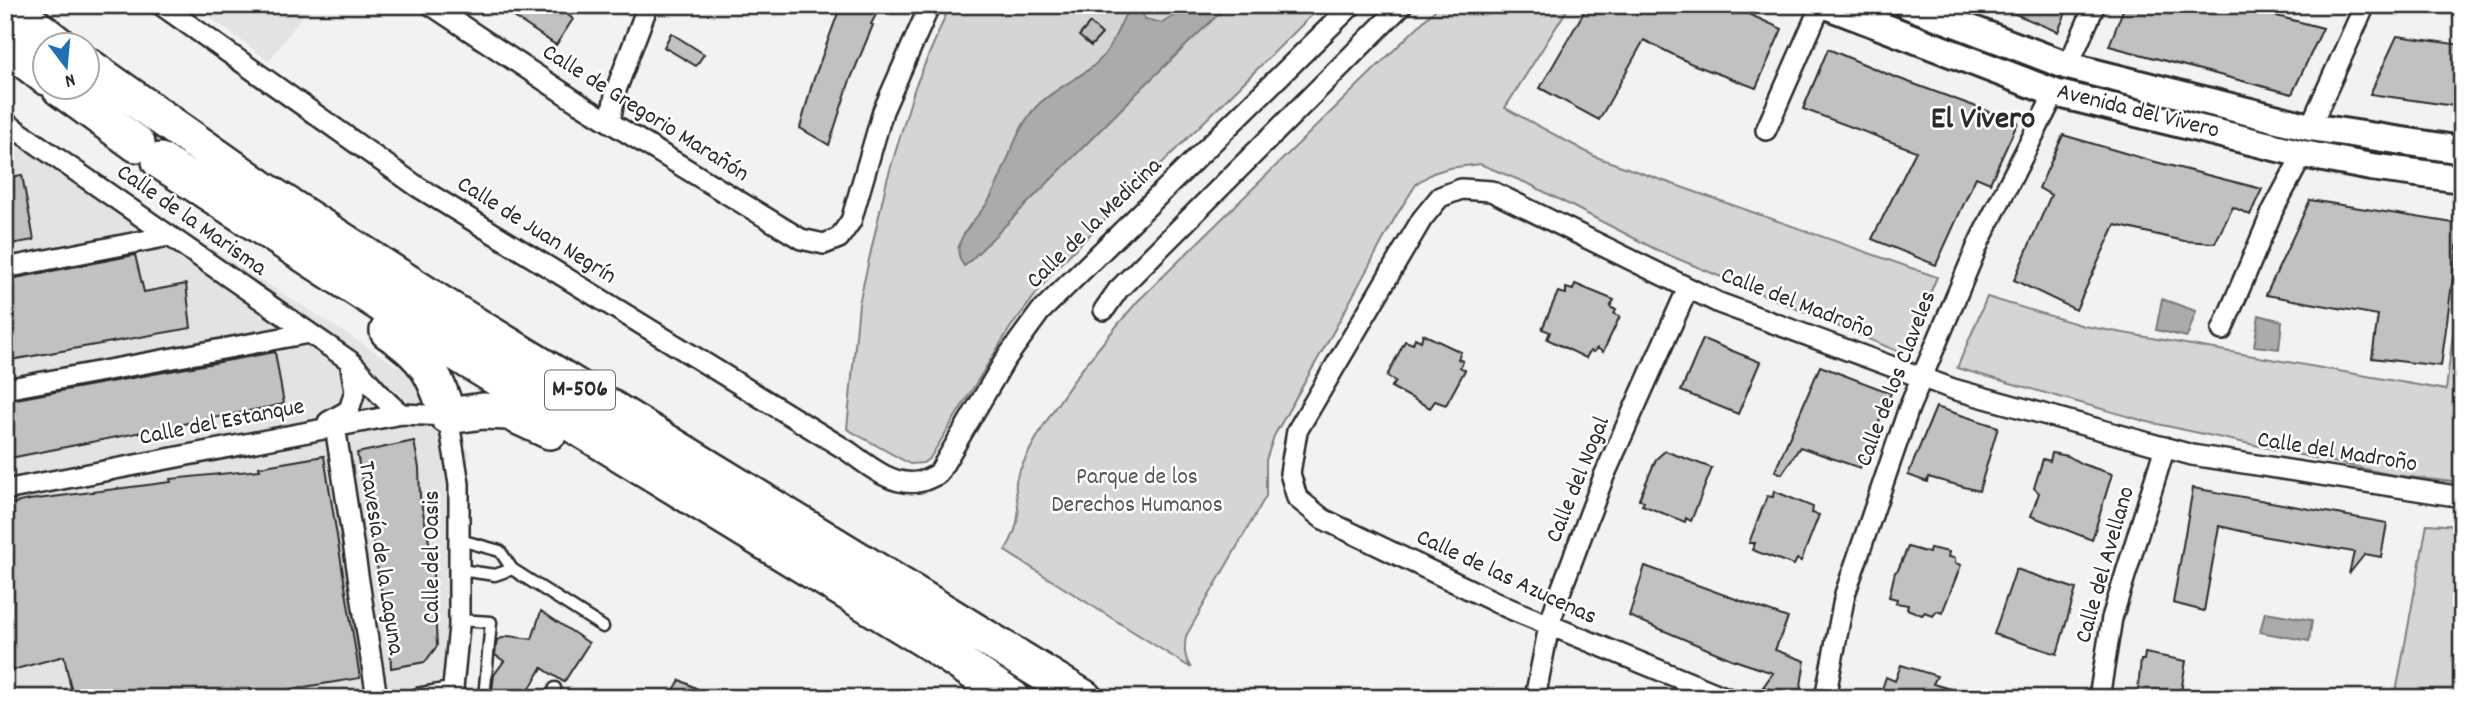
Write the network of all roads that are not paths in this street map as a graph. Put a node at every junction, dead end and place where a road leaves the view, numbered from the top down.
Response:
1 (8, 5) edge
2 (161, 5) edge
3 (431, 5) edge
4 (648, 5) edge
5 (930, 5) edge
6 (1352, 5) edge
7 (1402, 5) edge
8 (1824, 5) edge
9 (1908, 5) edge
10 (2095, 5) edge
11 (2365, 5) edge
12 (42, 32) edge
13 (5, 46) edge
14 (32, 66) edge
15 (2068, 66) junction
16 (102, 76) edge
17 (2055, 93) junction
18 (79, 102) edge
19 (5, 122) edge
20 (610, 122) junction
21 (2311, 127) junction
22 (1766, 131) dead end
23 (2462, 150) edge
24 (148, 152) junction
25 (2303, 154) junction
26 (2462, 178) edge
27 (169, 236) junction
28 (5, 268) edge
29 (1688, 288) junction
30 (1104, 310) dead end
31 (2222, 330) dead end
32 (309, 333) junction
33 (349, 361) junction
34 (1922, 377) junction
35 (5, 389) edge
36 (402, 414) junction
37 (449, 416) junction
38 (326, 427) junction
39 (2165, 447) junction
40 (1290, 473) joint
41 (896, 482) joint
42 (668, 484) junction
43 (5, 490) edge
44 (2462, 497) edge
45 (460, 540) junction
46 (512, 569) junction
47 (460, 570) junction
48 (459, 621) junction
49 (1549, 626) junction
50 (603, 627) dead end
51 (555, 688) dead end
52 (452, 695) edge
53 (377, 698) edge
54 (419, 698) edge
55 (484, 698) edge
56 (550, 698) edge
57 (1012, 698) edge
58 (1084, 698) edge
59 (1535, 698) edge
60 (1727, 698) edge
61 (1825, 698) edge
62 (2099, 698) edge

1 - 12 highway
2 - 41 street, Calle de Juan Negrín
3 - 20 street, Calle de Gregorio Marañón
4 - 20 street
5 - 20 street, Calle de Gregorio Marañón
6 - 41 street, Calle de la Medicina
7 - 30 street
8 - 17 main road, Avenida del Vivero
8 - 22 street
9 - 15 main road, Avenida del Vivero
10 - 15 street
11 - 21 street
13 - 14 highway
15 - 21 main road, Avenida del Vivero
16 - 58 highway, M-506
17 - 25 main road, Avenida del Vivero
17 - 34 street, Calle de los Claveles
18 - 24 highway, M-506
19 - 27 street, Calle de la Marisma
21 - 23 main road, Avenida del Vivero
24 - 37 highway
24 - 42 highway, M-506
25 - 26 main road, Avenida del Vivero
25 - 31 street
27 - 28 street
27 - 32 street, Calle de la Marisma
29 - 34 street, Calle del Madroño
29 - 40 street, Calle del Madroño
29 - 49 street, Calle del Nogal
32 - 33 street, Calle de la Marisma
32 - 35 street
33 - 36 street, Calle de la Marisma
33 - 38 street
34 - 39 street, Calle del Madroño
34 - 61 street, Calle de los Claveles
36 - 37 street, Calle del Estanque
36 - 38 street, Calle del Estanque
37 - 42 highway
37 - 45 street, Calle del Oasis
38 - 43 street, Calle del Estanque
38 - 53 street, Travesía de la Laguna
39 - 44 street, Calle del Madroño
39 - 62 street, Calle del Avellano
40 - 49 street, Calle de las Azucenas
42 - 57 highway, M-506
45 - 46 lane
45 - 47 street, Calle del Oasis
46 - 47 lane
46 - 50 lane
47 - 48 street, Calle del Oasis
48 - 52 street, Calle del Oasis
48 - 55 lane
49 - 59 street, Calle del Nogal
49 - 60 street, Calle de las Azucenas
51 - 56 lane
52 - 54 street

